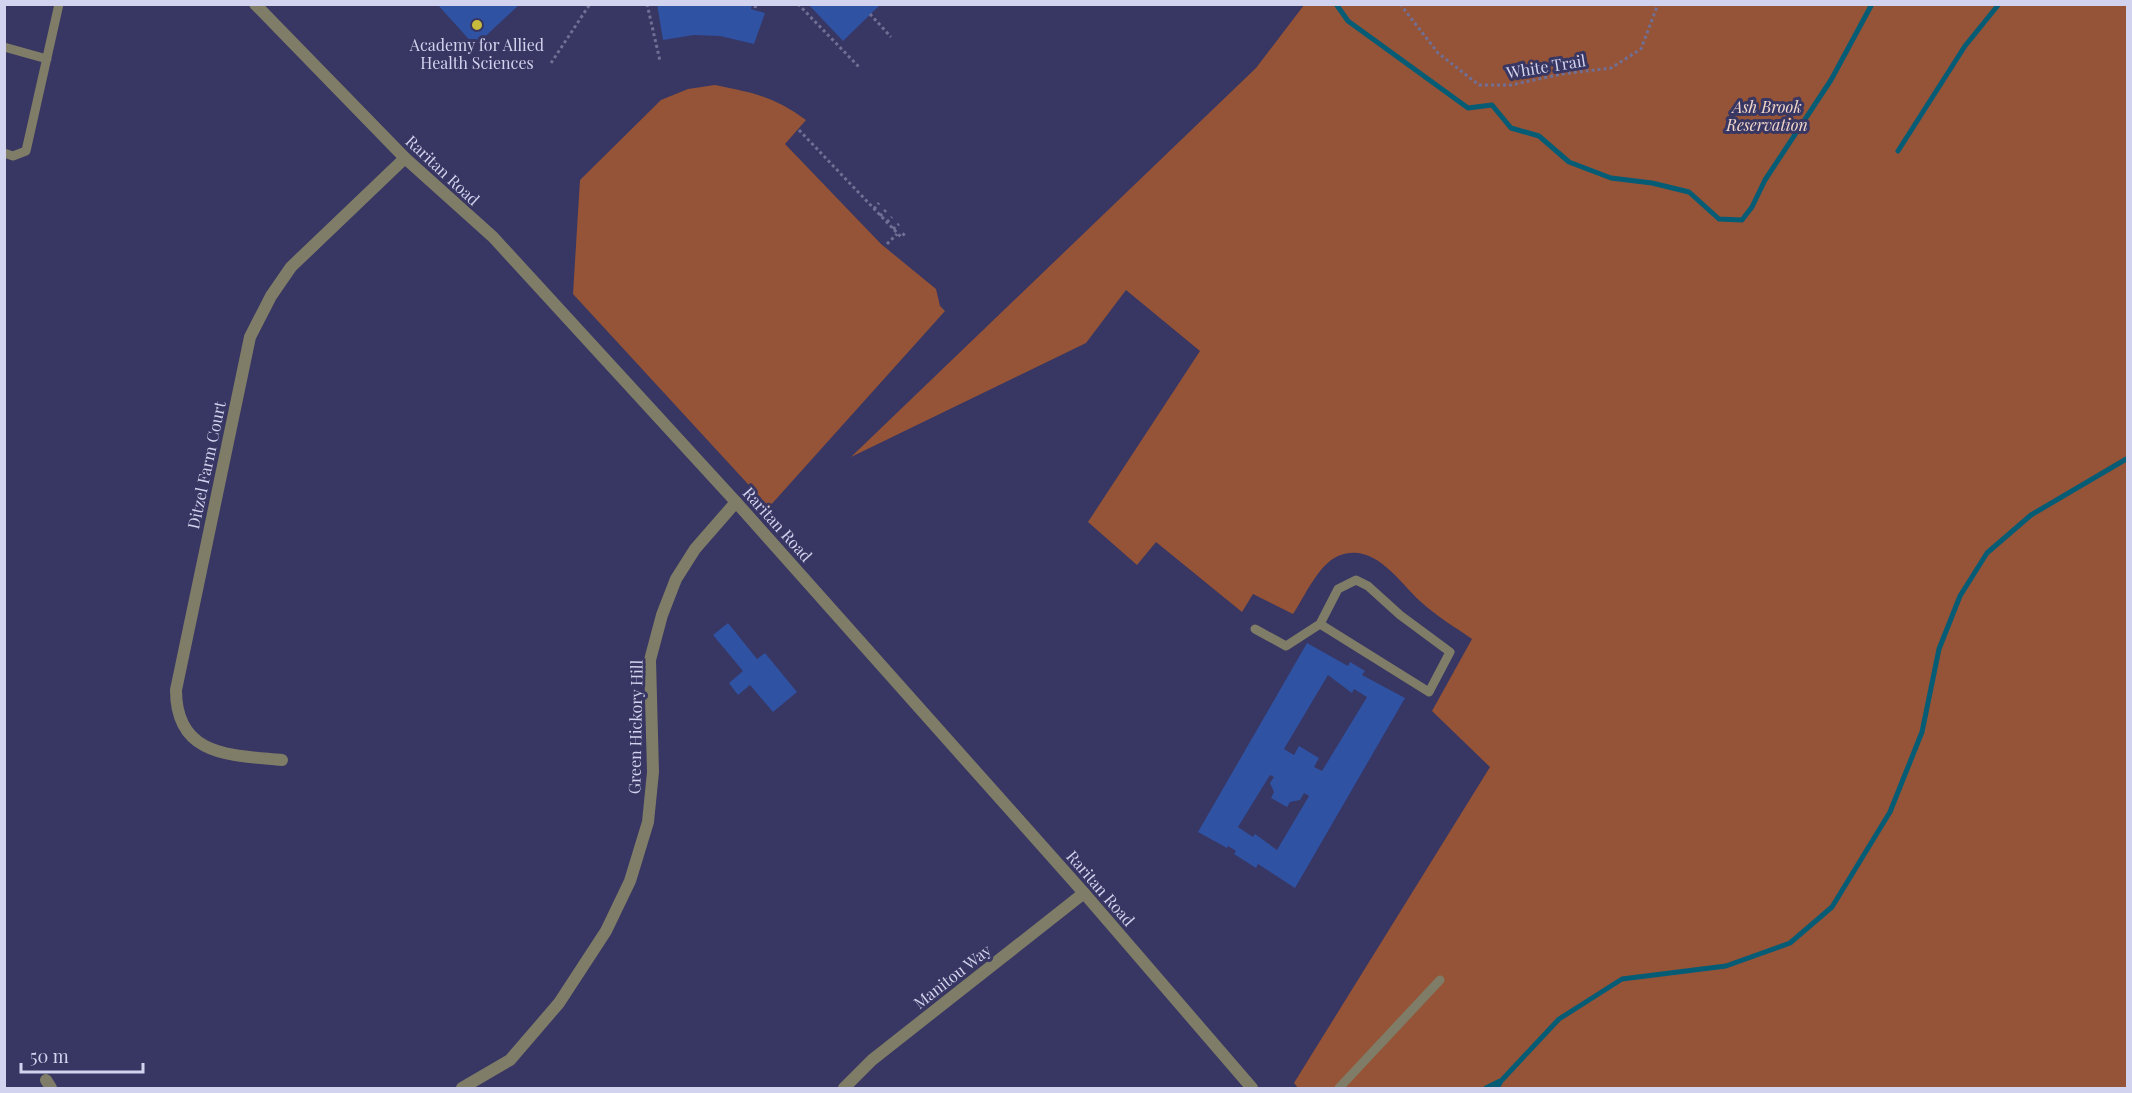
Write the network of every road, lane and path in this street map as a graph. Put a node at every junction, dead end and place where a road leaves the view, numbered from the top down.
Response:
1 (59, 4) edge
2 (255, 4) edge
3 (590, 4) edge
4 (647, 4) edge
5 (798, 4) edge
6 (1400, 4) edge
7 (1658, 4) edge
8 (870, 15) dead end
9 (891, 38) dead end
10 (4, 47) edge
11 (47, 59) junction
12 (660, 61) dead end
13 (551, 63) dead end
14 (859, 67) dead end
15 (799, 130) dead end
16 (4, 153) edge
17 (405, 158) junction
18 (879, 203) dead end
19 (874, 209) junction
20 (886, 210) dead end
21 (880, 216) junction
22 (892, 217) dead end
23 (886, 222) junction
24 (898, 224) dead end
25 (893, 229) junction
26 (906, 232) dead end
27 (897, 234) junction
28 (887, 244) dead end
29 (736, 502) junction
30 (1320, 624) junction
31 (1255, 629) dead end
32 (282, 760) dead end
33 (1084, 893) junction
34 (1440, 981) dead end
35 (462, 1089) edge
36 (844, 1089) edge
37 (1252, 1089) edge
38 (1339, 1089) edge

1 - 11 lane
2 - 17 street, Raritan Road
3 - 13 path
4 - 12 path
5 - 14 path
6 - 7 path, White Trail
8 - 9 path
10 - 11 lane
11 - 16 lane
15 - 19 path
17 - 29 street, Raritan Road
17 - 32 street, Ditzel Farm Court
18 - 19 path
19 - 21 path
20 - 21 path
21 - 23 path
22 - 23 path
23 - 25 path
24 - 25 path
25 - 27 path
26 - 27 path
27 - 28 path
29 - 33 street, Raritan Road
29 - 35 street, Green Hickory Hill
30 - 30 lane
30 - 31 lane
33 - 36 street, Manitou Way
33 - 37 street, Raritan Road
34 - 38 lane

